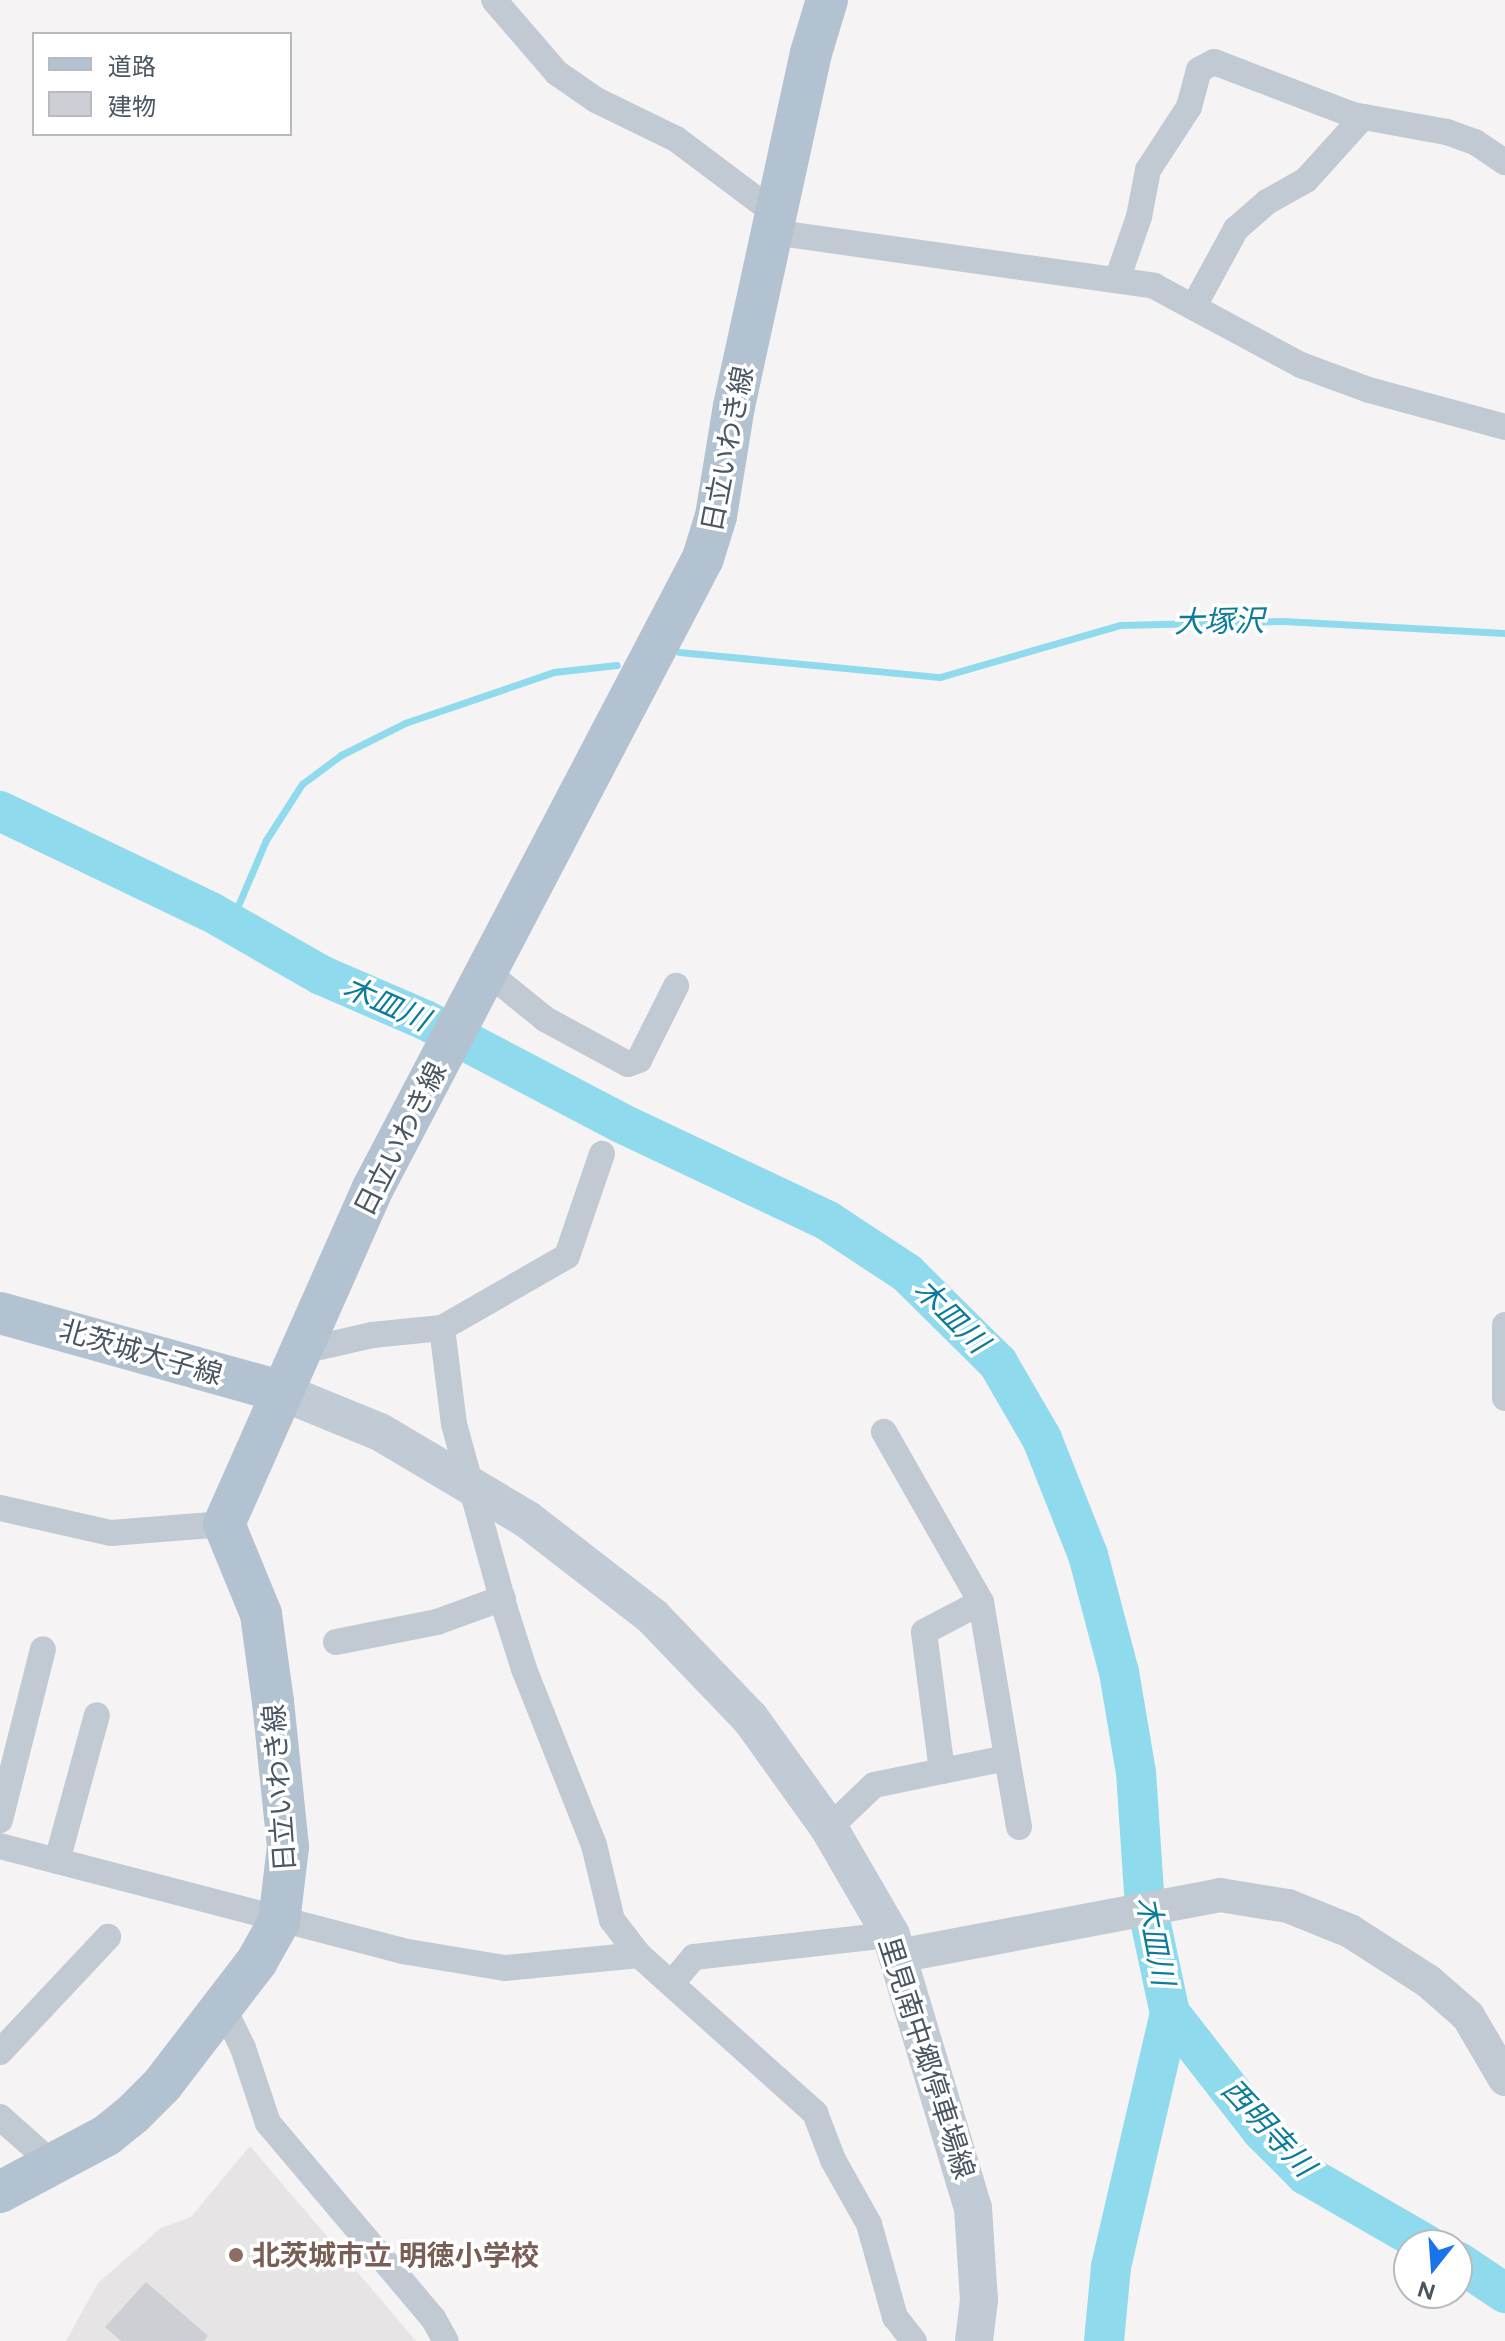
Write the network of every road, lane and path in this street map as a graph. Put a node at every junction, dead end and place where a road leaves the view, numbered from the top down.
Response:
1 (494, 0) edge
2 (827, 0) edge
3 (1363, 117) junction
4 (1505, 162) edge
5 (774, 223) junction
6 (1117, 280) junction
7 (1194, 306) junction
8 (1505, 427) edge
9 (480, 983) junction
10 (676, 986) dead end
11 (602, 1154) dead end
12 (0, 1313) edge
13 (1505, 1325) edge
14 (442, 1328) junction
15 (298, 1352) junction
16 (282, 1392) junction
17 (1505, 1398) edge
18 (884, 1432) dead end
19 (472, 1486) junction
20 (0, 1508) edge
21 (224, 1524) junction
22 (503, 1598) junction
23 (981, 1602) junction
24 (336, 1642) dead end
25 (43, 1649) dead end
26 (97, 1715) dead end
27 (1007, 1758) junction
28 (942, 1771) junction
29 (0, 1820) edge
30 (1019, 1827) dead end
31 (829, 1828) junction
32 (0, 1846) edge
33 (57, 1861) junction
34 (279, 1922) junction
35 (108, 1937) dead end
36 (894, 1945) junction
37 (639, 1955) junction
38 (672, 1983) junction
39 (222, 2005) junction
40 (0, 2052) edge
41 (1505, 2079) edge
42 (0, 2117) edge
43 (53, 2164) junction
44 (0, 2192) edge
45 (446, 2341) edge
46 (914, 2341) edge
47 (974, 2341) edge

1 - 5 street
2 - 5 main road, 日立いわき線
3 - 4 street
3 - 6 street
3 - 7 street
5 - 6 street
5 - 9 main road, 日立いわき線
6 - 7 street
7 - 8 street
9 - 10 street
9 - 15 main road, 日立いわき線
11 - 14 street
12 - 16 main road, 北茨城大子線
13 - 17 street
14 - 15 street
14 - 19 street
15 - 16 main road, 日立いわき線
16 - 19 main road, 里見南中郷停車場線
16 - 21 main road, 日立いわき線
18 - 23 street
19 - 22 street
19 - 31 main road, 里見南中郷停車場線
20 - 21 street
21 - 34 main road, 日立いわき線
22 - 24 street
22 - 37 street
23 - 27 street
23 - 28 street
25 - 29 street
26 - 33 street
27 - 28 street
27 - 30 street
28 - 31 street
31 - 36 main road, 里見南中郷停車場線
32 - 33 street
33 - 34 street
34 - 37 street
34 - 39 main road, 日立いわき線
35 - 40 street
36 - 38 street
36 - 41 street
36 - 47 main road, 里見南中郷停車場線
37 - 38 street
38 - 46 street
39 - 43 main road, 日立いわき線
39 - 45 street
42 - 43 street
43 - 44 main road, 日立いわき線

